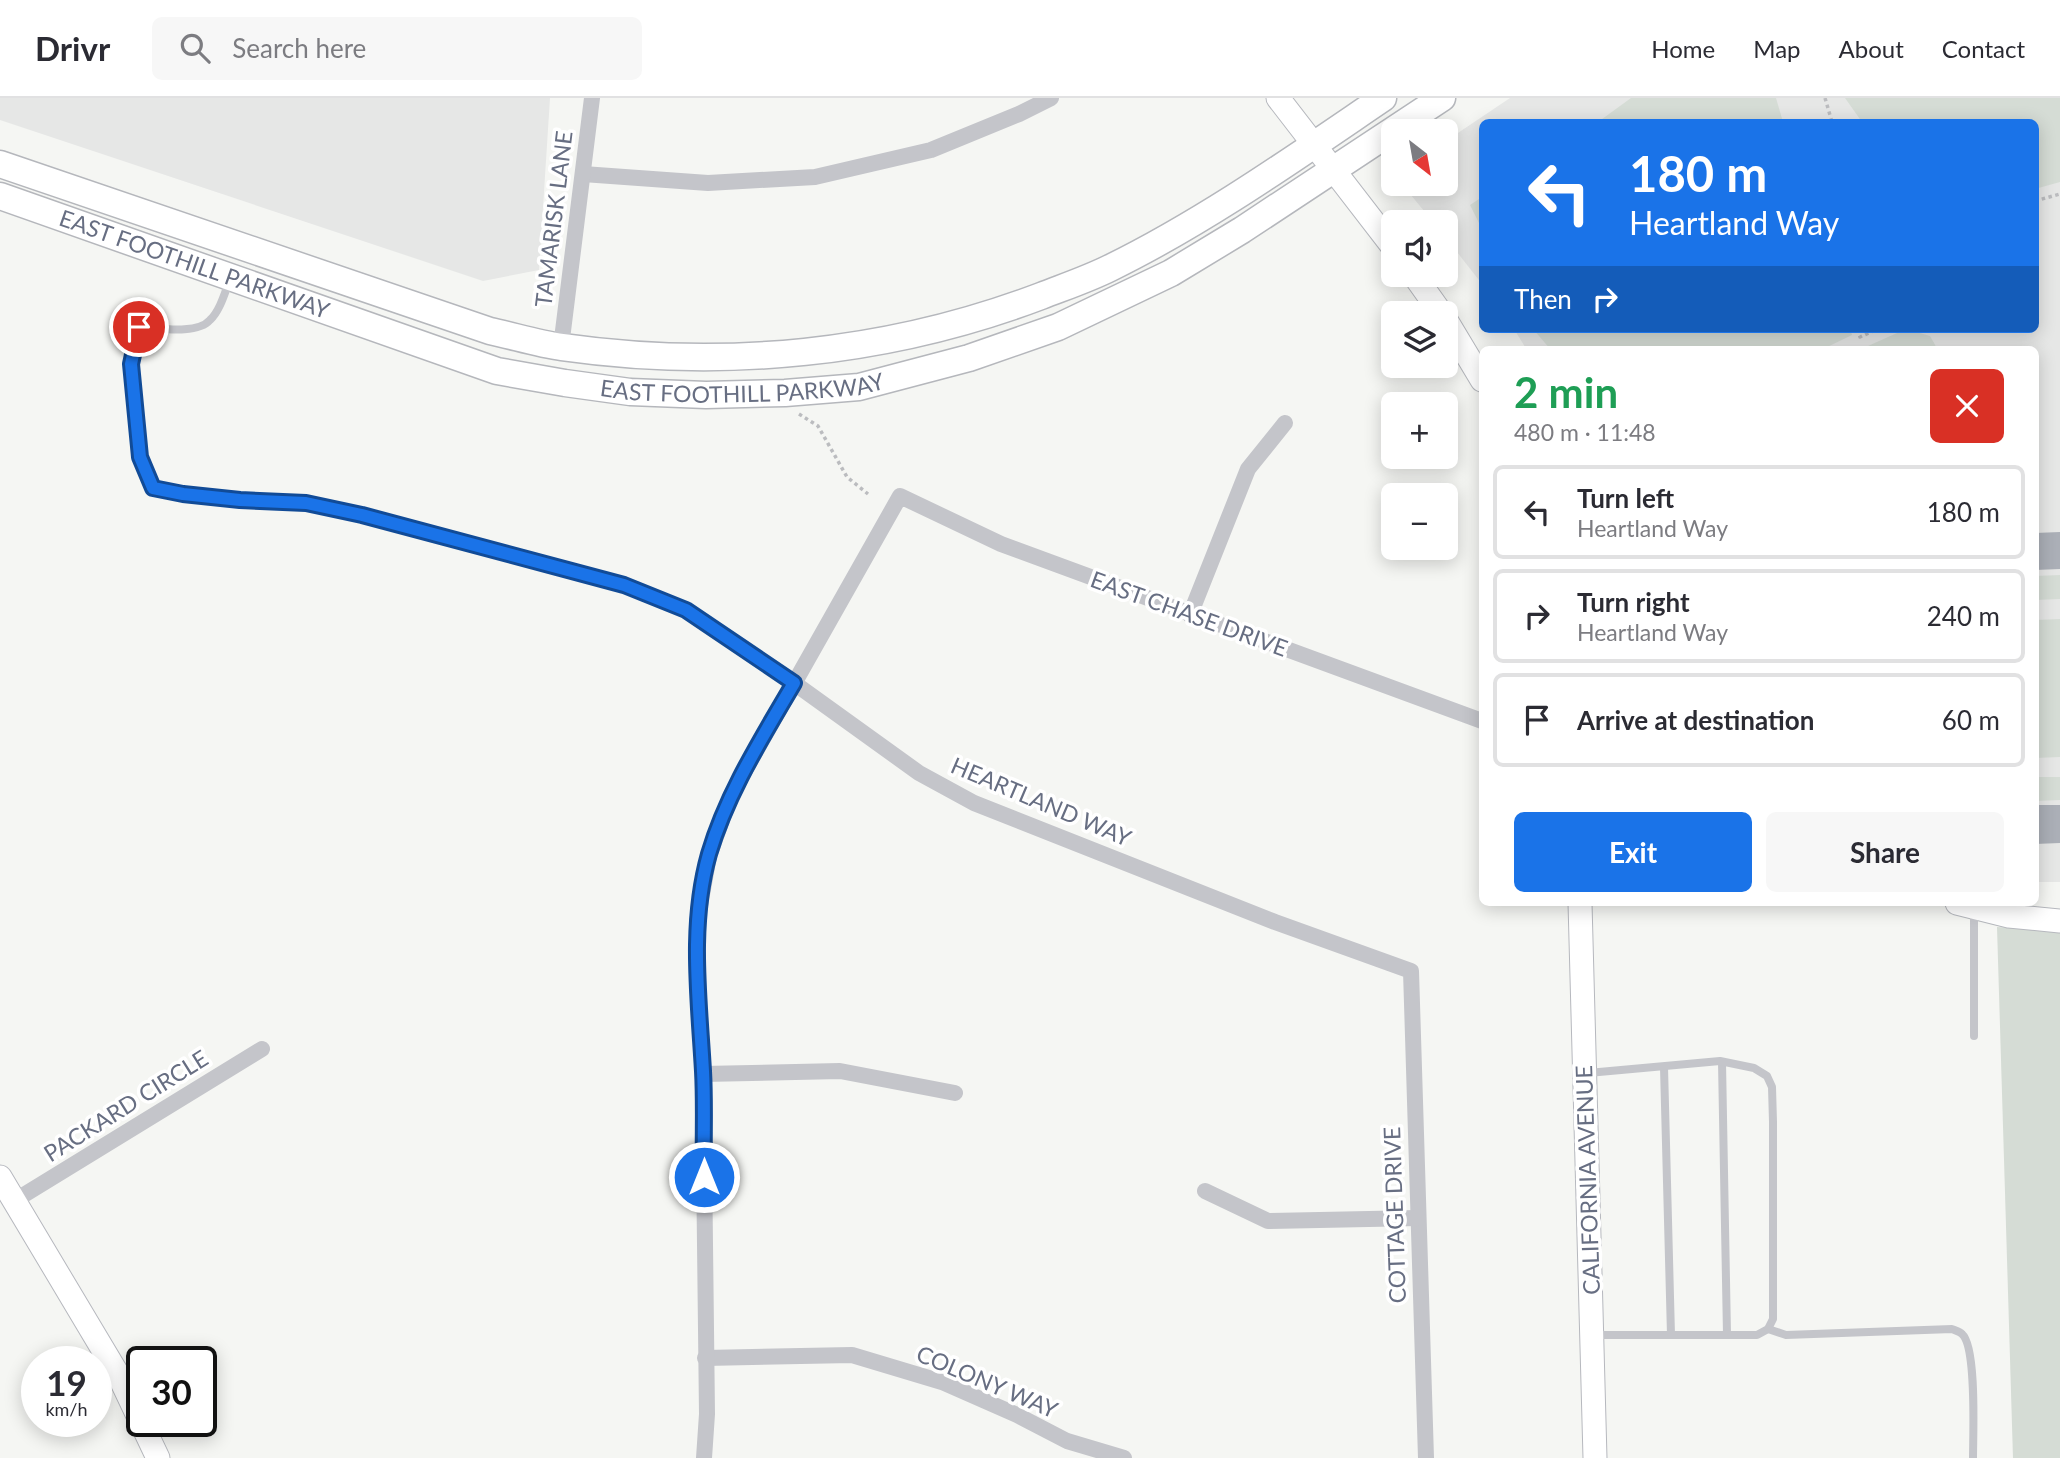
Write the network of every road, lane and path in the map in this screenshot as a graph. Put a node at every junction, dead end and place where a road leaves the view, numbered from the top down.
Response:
1 (592, 98) edge
2 (1051, 98) edge
3 (1278, 98) edge
4 (1384, 98) edge
5 (1442, 98) edge
6 (1825, 98) edge
7 (1831, 119) edge
8 (1315, 144) junction
9 (0, 164) edge
10 (1334, 169) junction
11 (583, 174) junction
12 (2060, 194) edge
13 (0, 196) edge
14 (2039, 200) edge
15 (1381, 231) edge
16 (231, 277) junction
17 (367, 325) junction
18 (139, 327) joint
19 (1458, 340) edge
20 (561, 347) junction
21 (1479, 375) edge
22 (797, 412) dead end
23 (1285, 423) dead end
24 (868, 494) dead end
25 (1190, 615) junction
26 (794, 683) junction
27 (1479, 720) edge
28 (1580, 906) edge
29 (1966, 906) edge
30 (1970, 906) edge
31 (2060, 921) edge
32 (1411, 971) joint
33 (1974, 1036) dead end
34 (262, 1049) dead end
35 (1722, 1062) junction
36 (1664, 1067) junction
37 (1585, 1073) junction
38 (703, 1074) junction
39 (955, 1093) dead end
40 (0, 1177) edge
41 (1205, 1191) dead end
42 (14, 1201) junction
43 (1418, 1218) junction
44 (1768, 1329) junction
45 (1592, 1335) junction
46 (1671, 1335) junction
47 (1727, 1335) junction
48 (705, 1358) junction
49 (158, 1458) edge
50 (704, 1458) edge
51 (1124, 1458) edge
52 (1426, 1458) edge
53 (1595, 1458) edge
54 (1973, 1458) edge

1 - 11 street, TAMARISK LANE
2 - 11 street
3 - 8 main road
4 - 8 main road, EAST FOOTHILL PARKWAY
5 - 10 main road, EAST FOOTHILL PARKWAY
6 - 7 path
8 - 10 main road
8 - 20 main road, EAST FOOTHILL PARKWAY
9 - 20 main road, EAST FOOTHILL PARKWAY
10 - 15 main road
10 - 17 main road, EAST FOOTHILL PARKWAY
11 - 20 street, TAMARISK LANE
12 - 14 path
13 - 16 main road, EAST FOOTHILL PARKWAY
16 - 17 main road, EAST FOOTHILL PARKWAY
16 - 18 lane
17 - 20 main road
18 - 26 street, HEARTLAND WAY
19 - 21 main road
22 - 24 path
23 - 25 street
25 - 26 street, EAST CHASE DRIVE
25 - 27 street, EAST CHASE DRIVE
26 - 32 street, HEARTLAND WAY
26 - 38 street
28 - 37 main road, CALIFORNIA AVENUE
29 - 33 lane
30 - 31 main road
32 - 43 street, COTTAGE DRIVE
34 - 42 street, PACKARD CIRCLE
35 - 36 lane
35 - 44 lane
35 - 47 lane
36 - 37 lane
36 - 46 lane
37 - 45 main road, CALIFORNIA AVENUE
38 - 39 street
38 - 48 street
40 - 42 main road
41 - 43 street
42 - 49 main road
43 - 52 street, COTTAGE DRIVE
44 - 47 lane
44 - 54 lane
45 - 46 lane
45 - 53 main road, CALIFORNIA AVENUE
46 - 47 lane
48 - 50 street
48 - 51 street, COLONY WAY

